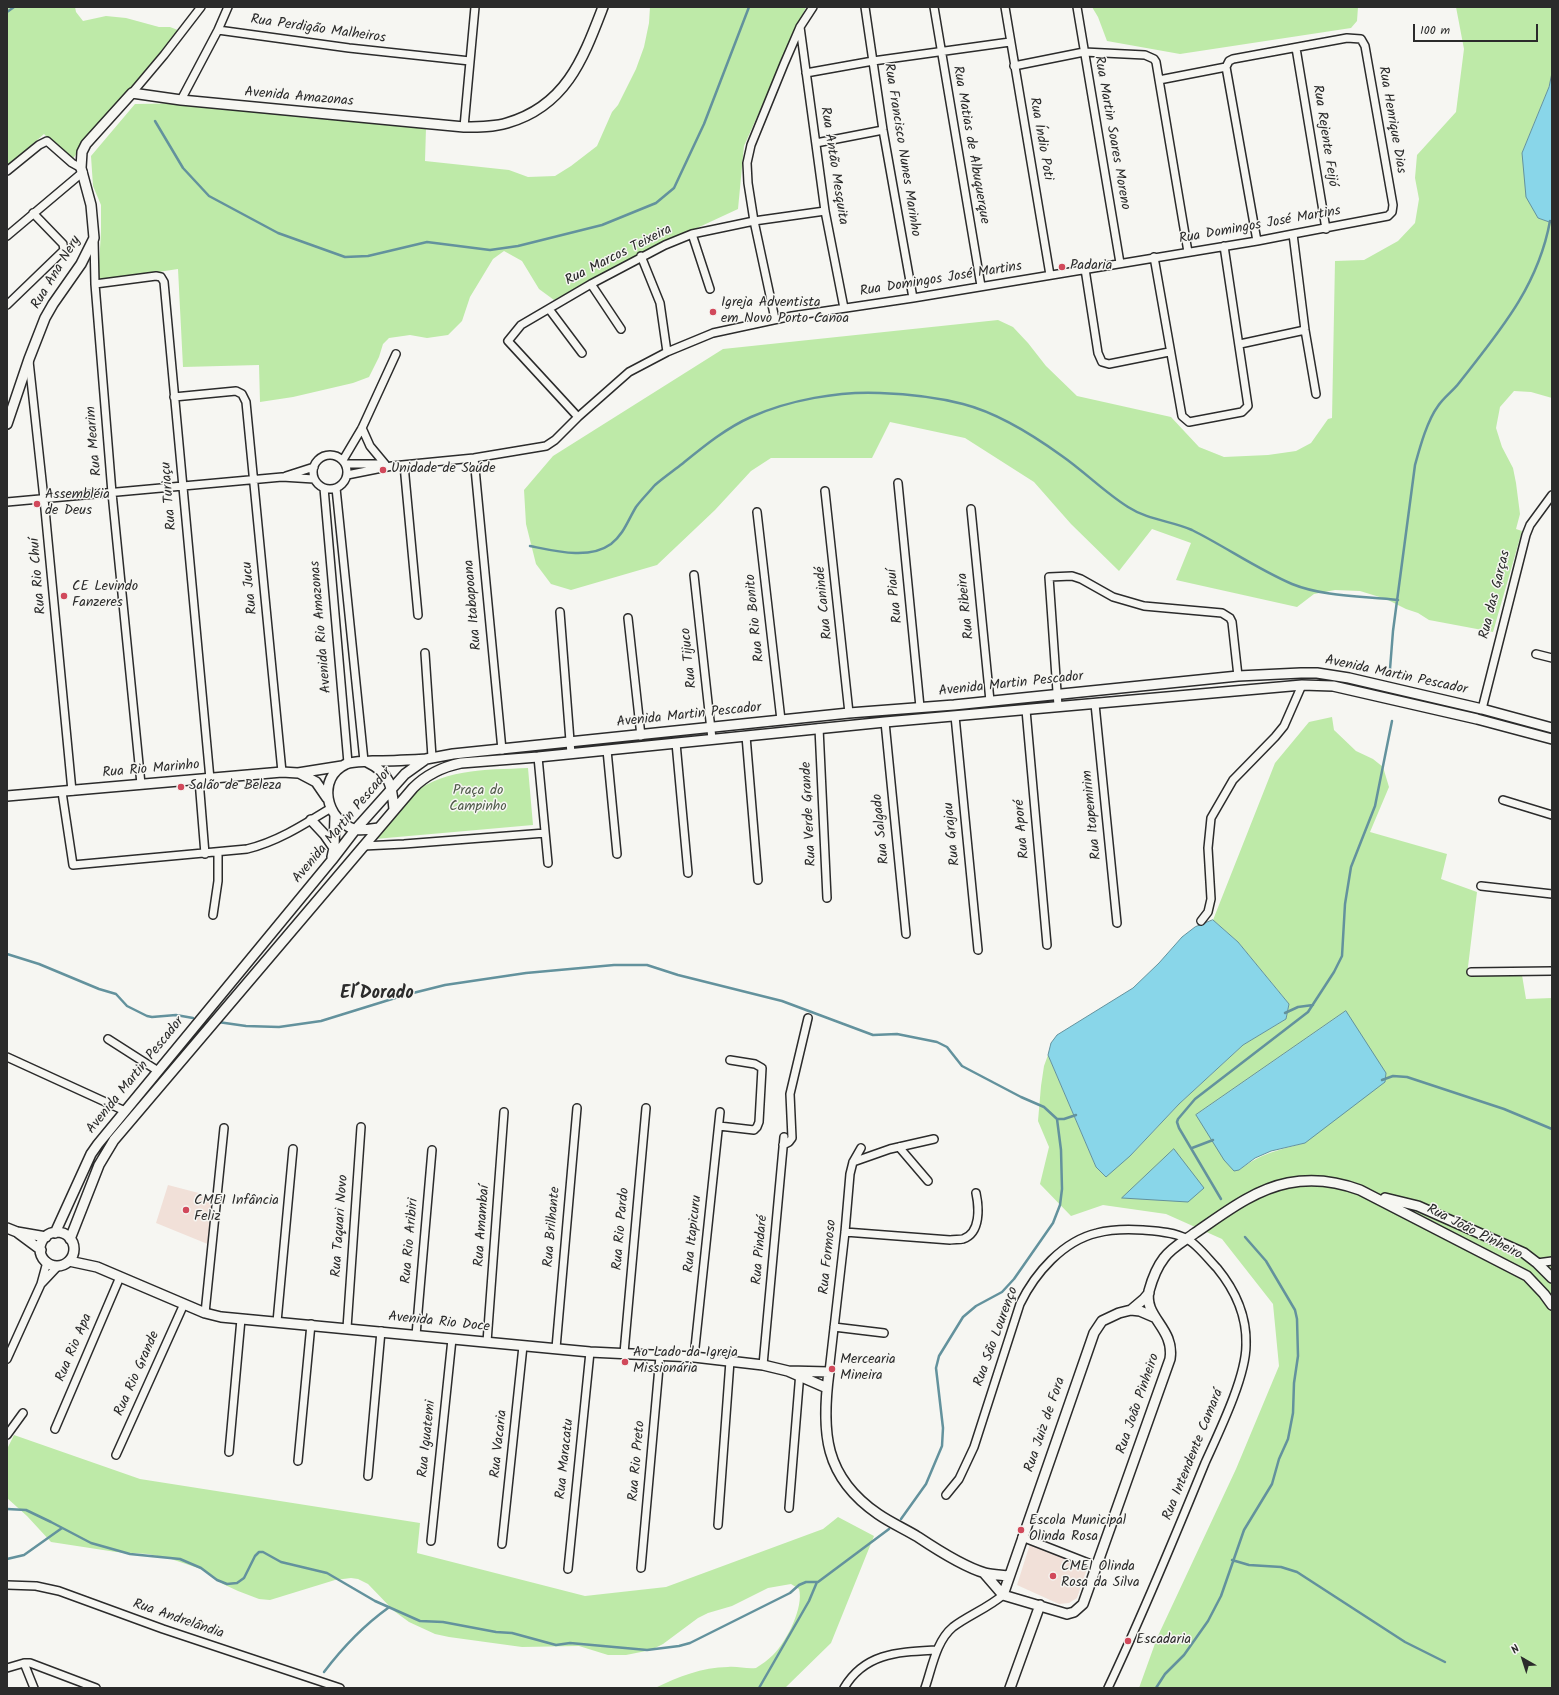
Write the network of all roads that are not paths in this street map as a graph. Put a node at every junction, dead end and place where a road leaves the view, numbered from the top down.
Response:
1 (201, 7) edge
2 (228, 7) edge
3 (475, 7) edge
4 (601, 7) edge
5 (813, 7) edge
6 (865, 7) edge
7 (934, 7) edge
8 (1005, 7) edge
9 (1077, 7) edge
10 (800, 27) junction
11 (218, 30) junction
12 (1010, 42) junction
13 (1296, 48) junction
14 (941, 52) junction
15 (1084, 52) junction
16 (470, 61) junction
17 (873, 61) junction
18 (1014, 66) junction
19 (1226, 67) junction
20 (806, 73) junction
21 (1159, 80) junction
22 (132, 93) junction
23 (181, 100) junction
24 (464, 128) junction
25 (883, 130) junction
26 (816, 143) junction
27 (82, 170) junction
28 (7, 171) edge
29 (826, 210) junction
30 (33, 213) junction
31 (1385, 217) joint
32 (754, 221) junction
33 (1326, 229) junction
34 (692, 234) junction
35 (1293, 234) junction
36 (7, 236) edge
37 (94, 238) junction
38 (1257, 240) junction
39 (1224, 246) junction
40 (1188, 252) junction
41 (641, 256) junction
42 (1154, 258) junction
43 (1120, 263) junction
44 (1085, 269) junction
45 (1050, 275) junction
46 (95, 284) junction
47 (591, 284) junction
48 (981, 286) junction
49 (710, 289) dead end
50 (913, 298) junction
51 (7, 305) edge
52 (844, 308) junction
53 (549, 309) junction
54 (775, 319) junction
55 (621, 329) dead end
56 (1305, 330) junction
57 (1240, 344) junction
58 (667, 352) junction
59 (1170, 352) junction
60 (582, 353) dead end
61 (396, 354) dead end
62 (29, 359) junction
63 (1316, 394) dead end
64 (174, 396) junction
65 (10, 406) edge
66 (578, 417) junction
67 (7, 424) edge
68 (362, 428) junction
69 (474, 458) junction
70 (344, 462) junction
71 (389, 465) junction
72 (404, 465) junction
73 (314, 467) junction
74 (347, 475) junction
75 (282, 477) junction
76 (314, 479) junction
77 (253, 481) junction
78 (898, 483) dead end
79 (183, 487) junction
80 (324, 488) junction
81 (336, 488) junction
82 (826, 491) dead end
83 (112, 492) junction
84 (1552, 495) edge
85 (44, 498) junction
86 (7, 502) edge
87 (971, 509) dead end
88 (757, 512) dead end
89 (694, 575) dead end
90 (560, 612) dead end
91 (418, 615) dead end
92 (628, 618) dead end
93 (425, 653) dead end
94 (1536, 654) dead end
95 (1552, 658) edge
96 (1238, 676) junction
97 (1302, 685) junction
98 (1057, 694) junction
99 (990, 701) junction
100 (1095, 704) junction
101 (1058, 706) junction
102 (920, 707) junction
103 (1482, 709) junction
104 (1026, 710) junction
105 (879, 711) junction
106 (849, 713) junction
107 (955, 716) junction
108 (781, 720) junction
109 (885, 722) junction
110 (854, 725) junction
111 (711, 727) junction
112 (822, 728) junction
113 (1552, 728) edge
114 (641, 736) junction
115 (746, 736) junction
116 (712, 739) junction
117 (1552, 739) edge
118 (570, 742) junction
119 (676, 742) junction
120 (502, 750) junction
121 (608, 750) junction
122 (571, 754) junction
123 (538, 757) junction
124 (429, 758) junction
125 (366, 762) junction
126 (345, 765) junction
127 (282, 772) junction
128 (298, 773) junction
129 (199, 780) junction
130 (210, 780) junction
131 (141, 784) junction
132 (391, 788) junction
133 (72, 791) junction
134 (62, 792) junction
135 (7, 796) edge
136 (328, 798) junction
137 (1503, 800) dead end
138 (394, 809) junction
139 (333, 811) junction
140 (1552, 815) edge
141 (311, 820) junction
142 (378, 828) junction
143 (355, 830) junction
144 (545, 833) junction
145 (363, 846) junction
146 (334, 848) junction
147 (218, 852) junction
148 (205, 854) junction
149 (617, 854) dead end
150 (332, 860) junction
151 (548, 863) dead end
152 (688, 874) dead end
153 (758, 880) dead end
154 (1481, 886) dead end
155 (1552, 894) edge
156 (827, 898) dead end
157 (213, 916) dead end
158 (1201, 920) dead end
159 (1117, 923) dead end
160 (906, 934) dead end
161 (1047, 945) dead end
162 (978, 950) dead end
163 (1552, 971) edge
164 (1471, 972) dead end
165 (808, 1018) dead end
166 (108, 1039) dead end
167 (7, 1058) edge
168 (730, 1060) dead end
169 (158, 1071) junction
170 (577, 1108) dead end
171 (646, 1108) dead end
172 (125, 1111) junction
173 (504, 1112) dead end
174 (720, 1112) dead end
175 (719, 1126) junction
176 (361, 1127) dead end
177 (224, 1128) dead end
178 (784, 1137) dead end
179 (934, 1139) dead end
180 (783, 1145) junction
181 (899, 1147) junction
182 (862, 1148) dead end
183 (293, 1149) dead end
184 (432, 1150) dead end
185 (853, 1162) junction
186 (928, 1181) dead end
187 (976, 1193) dead end
188 (1374, 1196) junction
189 (7, 1228) edge
190 (17, 1232) junction
191 (845, 1232) junction
192 (55, 1233) junction
193 (46, 1237) junction
194 (70, 1238) junction
195 (1187, 1239) junction
196 (41, 1250) junction
197 (74, 1252) junction
198 (69, 1261) junction
199 (1552, 1261) edge
200 (47, 1262) junction
201 (1537, 1263) junction
202 (58, 1266) junction
203 (97, 1268) junction
204 (120, 1277) junction
205 (1552, 1278) edge
206 (41, 1284) junction
207 (1149, 1293) junction
208 (184, 1304) junction
209 (1552, 1305) edge
210 (1130, 1310) junction
211 (205, 1313) junction
212 (1154, 1317) junction
213 (241, 1319) junction
214 (277, 1322) junction
215 (311, 1324) junction
216 (834, 1327) junction
217 (347, 1328) junction
218 (380, 1331) junction
219 (884, 1333) dead end
220 (416, 1335) junction
221 (452, 1339) junction
222 (487, 1342) junction
223 (523, 1346) junction
224 (556, 1348) junction
225 (590, 1352) junction
226 (624, 1353) junction
227 (660, 1356) junction
228 (694, 1357) junction
229 (7, 1359) edge
230 (730, 1361) junction
231 (763, 1366) junction
232 (829, 1372) junction
233 (800, 1374) junction
234 (827, 1388) junction
235 (23, 1414) dead end
236 (54, 1429) dead end
237 (7, 1435) edge
238 (229, 1452) dead end
239 (116, 1455) dead end
240 (298, 1461) dead end
241 (368, 1476) dead end
242 (946, 1495) dead end
243 (789, 1508) dead end
244 (718, 1525) dead end
245 (1022, 1537) junction
246 (430, 1541) dead end
247 (502, 1544) dead end
248 (1096, 1566) junction
249 (641, 1568) dead end
250 (568, 1569) dead end
251 (984, 1573) junction
252 (1009, 1576) junction
253 (7, 1585) edge
254 (1003, 1595) junction
255 (1020, 1600) junction
256 (1040, 1605) junction
257 (937, 1650) junction
258 (24, 1663) junction
259 (7, 1668) edge
260 (34, 1688) edge
261 (96, 1688) edge
262 (340, 1688) edge
263 (844, 1688) edge
264 (925, 1688) edge
265 (1010, 1688) edge
266 (1108, 1688) edge

1 - 22 street, Rua Ana Nery
2 - 11 street
3 - 16 street
4 - 24 street
5 - 10 street
6 - 17 street, Rua Francisco Nunes Marinho
7 - 14 street, Rua Matias de Albuquerque
8 - 12 street, Rua Índio Poti
9 - 15 street, Rua Martin Soares Moreno
10 - 20 street, Rua Antão Mesquita
10 - 32 street
11 - 16 street, Rua Perdigão Malheiros
11 - 23 street
12 - 14 street
12 - 18 street, Rua Índio Poti
13 - 19 street
13 - 31 street, Rua Henrique Dias
13 - 33 street, Rua Rejente Feijó
14 - 17 street
14 - 48 street, Rua Matias de Albuquerque
15 - 18 street
15 - 21 street
15 - 43 street, Rua Martin Soares Moreno
16 - 24 street
17 - 20 street
17 - 25 street, Rua Francisco Nunes Marinho
18 - 45 street, Rua Índio Poti
19 - 21 street
19 - 38 street
20 - 26 street, Rua Antão Mesquita
21 - 40 street
22 - 23 street, Avenida Amazonas
22 - 27 street, Rua Ana Nery
23 - 24 street, Avenida Amazonas
25 - 26 street
25 - 50 street, Rua Francisco Nunes Marinho
26 - 29 street, Rua Antão Mesquita
27 - 28 street
27 - 30 street
27 - 37 street, Rua Ana Nery
29 - 32 street, Rua Marcos Teixeira
29 - 52 street, Rua Antão Mesquita
30 - 36 street
30 - 51 street
31 - 33 street, Rua Domingos José Martins
32 - 34 street, Rua Marcos Teixeira
32 - 54 street
33 - 35 street, Rua Domingos José Martins
34 - 41 street, Rua Marcos Teixeira
34 - 49 street
35 - 38 street, Rua Domingos José Martins
35 - 56 street
37 - 46 street, Rua Mearim
37 - 62 street, Rua Ana Nery
38 - 39 street, Rua Domingos José Martins
39 - 40 street, Rua Domingos José Martins
39 - 57 street
40 - 42 street, Rua Domingos José Martins
41 - 47 street, Rua Marcos Teixeira
41 - 58 street
42 - 43 street, Rua Domingos José Martins
42 - 59 street
43 - 44 street, Rua Domingos José Martins
44 - 45 street, Rua Domingos José Martins
44 - 59 street
45 - 48 street, Rua Domingos José Martins
46 - 64 street, Rua Turiaçu
46 - 83 street, Rua Mearim
47 - 53 street, Rua Marcos Teixeira
47 - 55 street
48 - 50 street, Rua Domingos José Martins
50 - 52 street, Rua Domingos José Martins
52 - 54 street, Rua Domingos José Martins
53 - 60 street
53 - 66 street, Rua Marcos Teixeira
54 - 58 street, Rua Domingos José Martins
56 - 57 street
56 - 63 street
57 - 59 street
58 - 66 street, Rua Domingos José Martins
61 - 68 street
62 - 65 street, Rua Ana Nery
62 - 85 street, Rua Rio Chuí
64 - 77 street, Rua Jucu
64 - 79 street, Rua Turiaçu
65 - 67 street, Rua Ana Nery
66 - 69 street, Rua Domingos José Martins
68 - 70 street
68 - 71 street
69 - 72 street, Rua Domingos José Martins
69 - 120 street, Rua Itabapoana
70 - 71 street, Rua Domingos José Martins
70 - 73 street
70 - 74 street
71 - 72 street, Rua Domingos José Martins
71 - 74 street, Rua Domingos José Martins
72 - 91 street
73 - 75 street
73 - 76 street
74 - 81 street
75 - 76 street
75 - 77 street
76 - 80 street
77 - 79 street
77 - 127 street, Rua Jucu
78 - 102 street, Rua Piauí
79 - 83 street
79 - 130 street, Rua Turiaçu
80 - 81 street
80 - 126 street, Avenida Rio Amazonas
81 - 125 street, Avenida Rio Amazonas
82 - 106 street, Rua Canindé
83 - 85 street
83 - 131 street, Rua Mearim
84 - 103 street, Rua das Garças
85 - 86 street
85 - 133 street, Rua Rio Chuí
87 - 99 street, Rua Ribeira
88 - 108 street, Rua Rio Bonito
89 - 111 street, Rua Tijuco
90 - 118 street
92 - 114 street
93 - 124 street
94 - 95 street
96 - 98 street, Avenida Martin Pescador
96 - 98 street
96 - 103 street, Avenida Martin Pescador
97 - 100 street, Avenida Martin Pescador
97 - 117 street, Avenida Martin Pescador
97 - 158 street
98 - 99 street, Avenida Martin Pescador
98 - 101 street
99 - 102 street, Avenida Martin Pescador
100 - 101 street, Avenida Martin Pescador
100 - 159 street, Rua Itapemirim
101 - 104 street, Avenida Martin Pescador
102 - 105 street, Avenida Martin Pescador
103 - 113 street, Avenida Martin Pescador
104 - 107 street, Avenida Martin Pescador
104 - 161 street, Rua Aporé
105 - 106 street, Avenida Martin Pescador
105 - 110 street
106 - 108 street, Avenida Martin Pescador
106 - 112 street
107 - 109 street, Avenida Martin Pescador
107 - 162 street, Rua Grajau
108 - 111 street, Avenida Martin Pescador
109 - 110 street, Avenida Martin Pescador
109 - 160 street, Rua Salgado
110 - 112 street, Avenida Martin Pescador
111 - 114 street, Avenida Martin Pescador
111 - 116 street, Rua Tijuco
112 - 115 street, Avenida Martin Pescador
112 - 156 street, Rua Verde Grande
114 - 118 street, Avenida Martin Pescador
115 - 116 street, Avenida Martin Pescador
115 - 153 street
116 - 119 street, Avenida Martin Pescador
118 - 120 street, Avenida Martin Pescador
118 - 122 street
119 - 121 street, Avenida Martin Pescador
119 - 152 street
120 - 124 street, Avenida Martin Pescador
121 - 122 street, Avenida Martin Pescador
121 - 149 street
122 - 123 street, Avenida Martin Pescador
123 - 138 street, Avenida Martin Pescador
123 - 144 street
124 - 125 street
124 - 132 street, Avenida Martin Pescador
125 - 126 street
125 - 132 street
126 - 128 street, Rua Rio Marinho
126 - 136 street
127 - 128 street, Rua Rio Marinho
127 - 130 street, Rua Rio Marinho
128 - 136 street, Rua Rio Marinho
129 - 130 street, Rua Rio Marinho
129 - 131 street, Rua Rio Marinho
129 - 148 street
131 - 133 street, Rua Rio Marinho
132 - 138 street
132 - 143 street, Avenida Martin Pescador
133 - 134 street, Rua Rio Marinho
134 - 135 street, Rua Rio Marinho
134 - 148 street
136 - 139 street
137 - 140 street
138 - 142 street, Avenida Martin Pescador
139 - 141 street
139 - 143 street
139 - 146 street
141 - 146 street
141 - 147 street
142 - 143 street
142 - 145 street, Avenida Martin Pescador
143 - 150 street, Avenida Martin Pescador
144 - 145 street
144 - 151 street
145 - 194 street, Avenida Martin Pescador
146 - 150 street
147 - 148 street
147 - 157 street
150 - 169 street, Avenida Martin Pescador
154 - 155 street
163 - 164 street
165 - 180 street
166 - 169 street
167 - 172 street
168 - 175 street
169 - 172 street, Avenida Martin Pescador
170 - 224 street, Rua Brilhante
171 - 226 street, Rua Rio Pardo
172 - 192 street, Avenida Martin Pescador
173 - 222 street, Rua Amambaí
174 - 175 street, Rua Itapicuru
175 - 228 street, Rua Itapicuru
176 - 217 street, Rua Taquari Novo
177 - 211 street
178 - 180 street, Rua Pindaré
179 - 181 street
180 - 231 street, Rua Pindaré
181 - 185 street
181 - 186 street
182 - 185 street, Rua Formoso
183 - 214 street
184 - 220 street, Rua Rio Aribiri
185 - 191 street, Rua Formoso
187 - 191 street
188 - 195 street, Rua João Pinheiro
188 - 201 street, Rua João Pinheiro
188 - 209 street, Rua João Pinheiro
189 - 190 street
190 - 193 street
190 - 196 street
191 - 216 street, Rua Formoso
192 - 193 street
192 - 194 street
193 - 196 street
194 - 197 street
195 - 207 street, Rua João Pinheiro
195 - 242 street, Rua São Lourenço
195 - 266 street, Rua Intendente Camará
196 - 200 street
197 - 198 street
197 - 203 street, Avenida Rio Doce
198 - 202 street
198 - 203 street, Avenida Rio Doce
199 - 201 street
200 - 202 street
200 - 206 street
201 - 205 street, Rua João Pinheiro
202 - 206 street
203 - 204 street, Avenida Rio Doce
204 - 208 street, Avenida Rio Doce
204 - 236 street, Rua Rio Apa
206 - 229 street
207 - 210 street, Rua Juiz de Fora
207 - 212 street, Rua João Pinheiro
208 - 211 street, Avenida Rio Doce
208 - 239 street, Rua Rio Grande
210 - 212 street
210 - 245 street, Rua Juiz de Fora
211 - 213 street, Avenida Rio Doce
212 - 248 street, Rua João Pinheiro
213 - 214 street, Avenida Rio Doce
213 - 238 street
214 - 215 street, Avenida Rio Doce
215 - 217 street, Avenida Rio Doce
215 - 240 street
216 - 219 street
216 - 232 street, Rua Formoso
217 - 218 street, Avenida Rio Doce
218 - 220 street, Avenida Rio Doce
218 - 241 street
220 - 221 street, Avenida Rio Doce
221 - 222 street, Avenida Rio Doce
221 - 246 street, Rua Iguatemi
222 - 223 street, Avenida Rio Doce
223 - 224 street, Avenida Rio Doce
223 - 247 street, Rua Vacaria
224 - 225 street, Avenida Rio Doce
225 - 226 street, Avenida Rio Doce
225 - 250 street, Rua Maracatu
226 - 227 street, Avenida Rio Doce
227 - 228 street, Avenida Rio Doce
227 - 249 street, Rua Rio Preto
228 - 230 street, Avenida Rio Doce
230 - 231 street, Avenida Rio Doce
230 - 244 street
231 - 233 street, Avenida Rio Doce
232 - 233 street, Avenida Rio Doce
232 - 234 street
233 - 234 street, Avenida Rio Doce
233 - 243 street
234 - 251 street
235 - 237 street
245 - 248 street
245 - 252 street, Rua Juiz de Fora
248 - 256 street, Rua João Pinheiro
251 - 252 street
251 - 254 street
252 - 254 street, Rua Juiz de Fora
252 - 255 street
253 - 262 street, Rua Andrelândia
254 - 255 street
254 - 257 street
255 - 256 street
256 - 265 street
257 - 263 street
257 - 264 street
258 - 259 street
258 - 260 street
258 - 261 street

